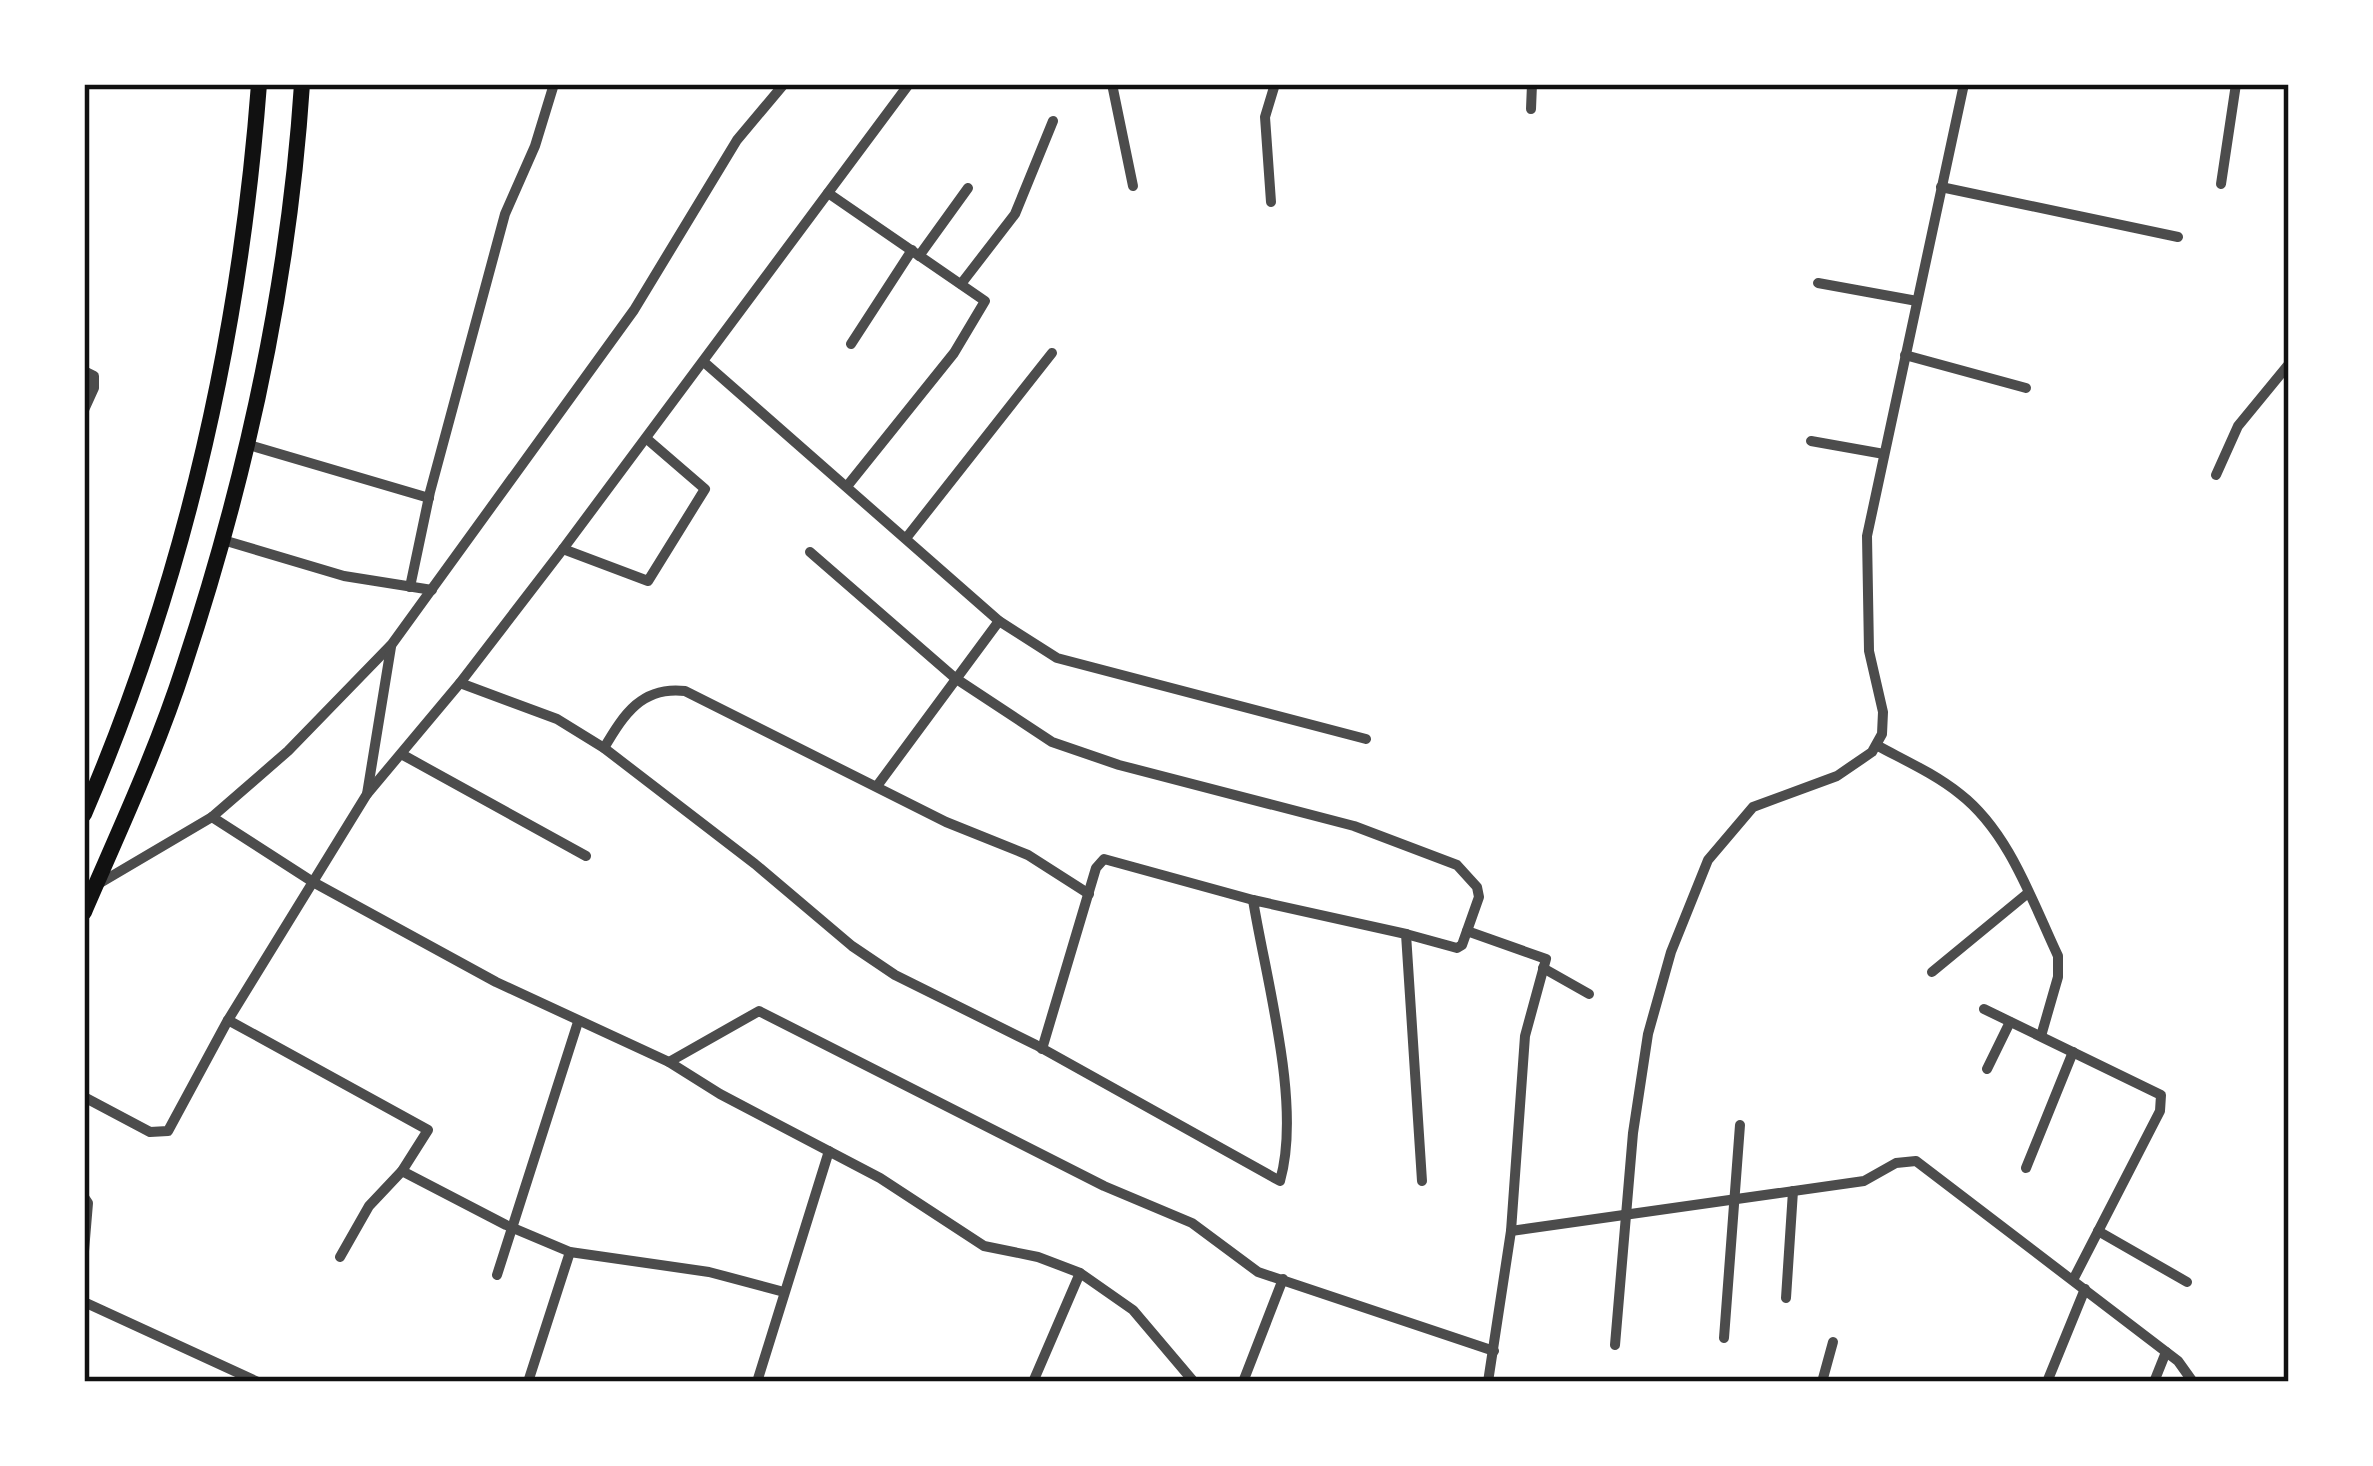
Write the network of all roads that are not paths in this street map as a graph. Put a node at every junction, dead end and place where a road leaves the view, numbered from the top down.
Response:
1 (259, 84) edge
2 (302, 84) edge
3 (554, 84) edge
4 (784, 84) edge
5 (909, 84) edge
6 (1112, 84) edge
7 (1275, 84) edge
8 (1532, 84) edge
9 (1964, 84) edge
10 (2236, 84) edge
11 (1531, 109) dead end
12 (1053, 121) dead end
13 (2221, 184) dead end
14 (1133, 186) dead end
15 (1941, 187) junction
16 (968, 188) dead end
17 (828, 193) junction
18 (1271, 202) dead end
19 (2178, 237) dead end
20 (916, 253) junction
21 (1818, 283) dead end
22 (961, 284) junction
23 (1917, 301) junction
24 (851, 344) dead end
25 (1052, 353) dead end
26 (1905, 356) junction
27 (705, 363) junction
28 (2289, 364) edge
29 (84, 371) edge
30 (2026, 388) dead end
31 (84, 410) edge
32 (647, 439) junction
33 (1811, 441) dead end
34 (249, 445) junction
35 (1884, 454) junction
36 (2216, 475) dead end
37 (848, 485) junction
38 (429, 498) junction
39 (907, 537) junction
40 (223, 540) junction
41 (563, 550) junction
42 (810, 552) dead end
43 (410, 587) junction
44 (432, 590) junction
45 (999, 621) junction
46 (392, 644) junction
47 (955, 678) junction
48 (460, 683) junction
49 (1366, 739) dead end
50 (1878, 746) junction
51 (604, 748) junction
52 (403, 755) junction
53 (878, 786) junction
54 (367, 794) junction
55 (84, 814) edge
56 (212, 817) junction
57 (586, 856) dead end
58 (314, 882) junction
59 (95, 885) junction
60 (2028, 893) junction
61 (1088, 894) junction
62 (1253, 900) junction
63 (84, 912) edge
64 (1467, 931) junction
65 (1406, 934) junction
66 (1544, 968) junction
67 (1932, 972) dead end
68 (1588, 994) dead end
69 (1984, 1009) dead end
70 (228, 1020) junction
71 (578, 1022) junction
72 (2010, 1022) junction
73 (2041, 1036) junction
74 (1042, 1049) junction
75 (2073, 1052) junction
76 (670, 1062) junction
77 (1987, 1069) dead end
78 (84, 1097) edge
79 (1740, 1125) dead end
80 (829, 1151) junction
81 (2026, 1168) dead end
82 (402, 1171) junction
83 (1422, 1181) dead end
84 (1793, 1191) junction
85 (84, 1198) edge
86 (1733, 1200) junction
87 (1627, 1214) junction
88 (511, 1227) junction
89 (1511, 1231) junction
90 (2098, 1231) junction
91 (84, 1251) edge
92 (570, 1252) junction
93 (340, 1257) dead end
94 (1080, 1273) junction
95 (497, 1275) dead end
96 (1283, 1280) junction
97 (2073, 1280) junction
98 (2187, 1282) dead end
99 (2085, 1289) junction
100 (784, 1292) junction
101 (1786, 1298) dead end
102 (84, 1302) edge
103 (1724, 1338) dead end
104 (1833, 1342) dead end
105 (1615, 1345) dead end
106 (1494, 1351) junction
107 (2166, 1352) junction
108 (230, 1376) edge
109 (258, 1382) edge
110 (528, 1382) edge
111 (757, 1382) edge
112 (1033, 1382) edge
113 (1194, 1382) edge
114 (1243, 1382) edge
115 (1488, 1382) edge
116 (1822, 1382) edge
117 (2047, 1382) edge
118 (2154, 1382) edge
119 (2193, 1382) edge

1 - 55 highway
2 - 34 highway
3 - 38 street
4 - 44 street
5 - 17 street
6 - 14 street
7 - 18 street
8 - 11 street
9 - 15 street
10 - 13 street
12 - 22 street
15 - 19 street
15 - 23 street
16 - 20 street
17 - 20 street
17 - 27 street
20 - 22 street
20 - 24 street
21 - 23 street
22 - 37 street
23 - 26 street
25 - 39 street
26 - 30 street
26 - 35 street
27 - 32 street
27 - 37 street
28 - 36 street
29 - 31 street
32 - 41 street
32 - 41 street
33 - 35 street
34 - 38 street
34 - 40 highway
35 - 50 street
37 - 39 street
38 - 43 street
39 - 45 street
40 - 43 street
40 - 59 highway
41 - 48 street
42 - 47 street
43 - 44 street
44 - 46 street
45 - 47 street
45 - 49 street
46 - 54 street
46 - 56 street
47 - 53 street
47 - 64 street
48 - 51 street
48 - 52 street
50 - 60 street
50 - 87 street
51 - 53 street
51 - 74 street
52 - 54 street
52 - 57 street
53 - 61 street
54 - 58 street
56 - 58 street
56 - 59 street
58 - 70 street
58 - 71 street
59 - 63 highway
60 - 67 street
60 - 73 street
61 - 62 street
61 - 74 street
62 - 65 street
62 - 74 street
64 - 65 street
64 - 66 street
65 - 83 street
66 - 68 street
66 - 89 street
69 - 72 street
70 - 78 street
70 - 82 street
71 - 76 street
71 - 88 street
72 - 73 street
72 - 77 street
73 - 75 street
75 - 81 street
75 - 90 street
76 - 80 street
76 - 96 street
79 - 86 street
80 - 94 street
80 - 100 street
82 - 88 street
82 - 93 street
84 - 86 street
84 - 97 street
84 - 101 street
85 - 91 street
86 - 87 street
86 - 103 street
87 - 89 street
87 - 105 street
88 - 92 street
88 - 95 street
89 - 106 street
90 - 97 street
90 - 98 street
92 - 100 street
92 - 110 street
94 - 112 street
94 - 113 street
96 - 106 street
96 - 114 street
97 - 99 street
99 - 107 street
99 - 117 street
100 - 111 street
102 - 108 street
104 - 116 street
106 - 115 street
107 - 118 street
107 - 119 street
108 - 109 street

